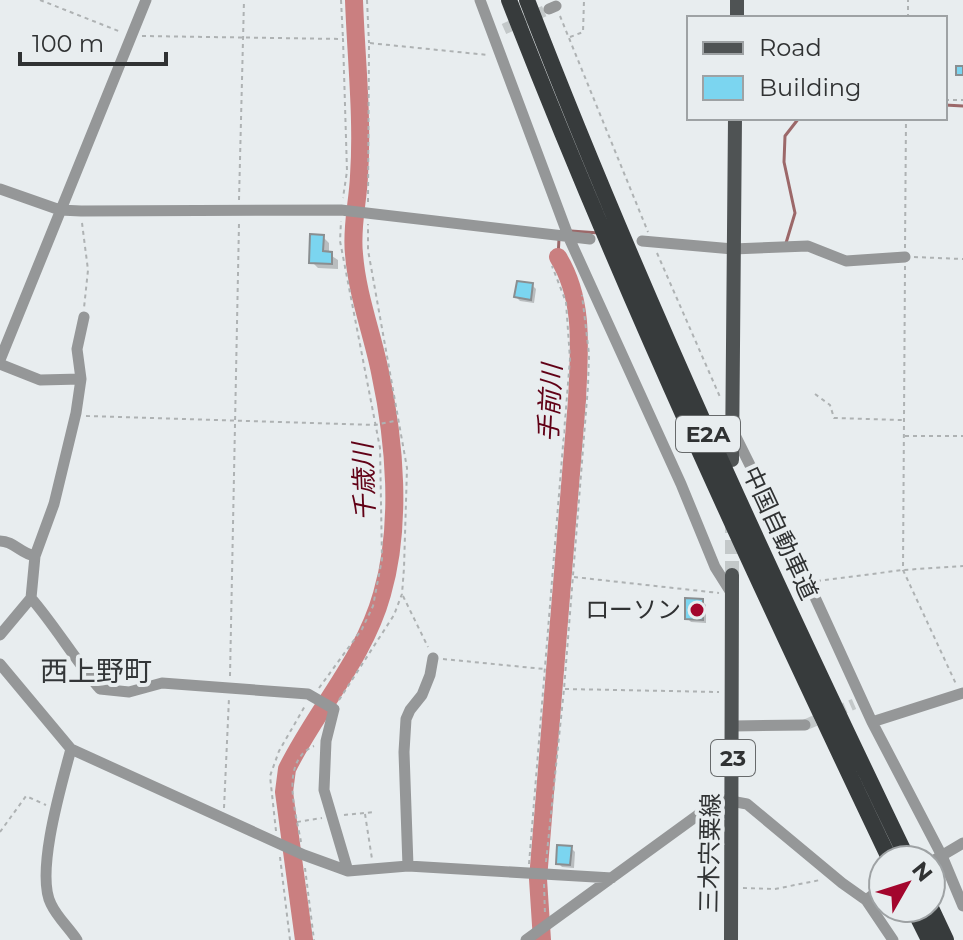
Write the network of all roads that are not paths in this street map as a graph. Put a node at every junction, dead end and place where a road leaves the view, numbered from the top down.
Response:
1 (146, 0) edge
2 (480, 0) edge
3 (509, 0) edge
4 (527, 0) edge
5 (735, 120) edge
6 (0, 189) edge
7 (60, 210) junction
8 (569, 238) junction
9 (590, 239) dead end
10 (647, 242) road end
11 (733, 249) junction
12 (905, 257) road end
13 (84, 317) road end
14 (0, 362) edge
15 (81, 379) junction
16 (732, 429) junction
17 (732, 460) dead end
18 (0, 541) edge
19 (35, 556) junction
20 (732, 575) tunnel mouth
21 (732, 594) junction
22 (31, 598) junction
23 (0, 635) edge
24 (433, 658) road end
25 (0, 664) edge
26 (962, 693) edge
27 (872, 722) junction
28 (805, 725) tunnel mouth
29 (733, 726) junction
30 (71, 749) junction
31 (733, 801) junction
32 (882, 844) edge
33 (900, 844) edge
34 (929, 844) edge
35 (408, 866) junction
36 (348, 871) junction
37 (612, 878) junction
38 (947, 878) edge
39 (866, 900) joint
40 (962, 903) edge
41 (537, 933) edge
42 (77, 940) edge
43 (731, 940) edge
44 (893, 940) edge

1 - 7 street
2 - 8 street
3 - 32 highway, 中国自動車道 / E2A
4 - 33 highway, 中国自動車道 / E2A
5 - 11 main road
6 - 7 street
7 - 8 street
7 - 14 street
8 - 9 street
8 - 21 street
10 - 11 street
11 - 12 street
11 - 16 main road
13 - 15 street
14 - 15 street
15 - 19 street
16 - 17 main road
16 - 27 street
18 - 19 street
19 - 22 street
20 - 21 main road, 三木宍粟線 / 23
21 - 29 main road, 三木宍粟線 / 23
22 - 23 street
22 - 36 street
24 - 35 street
25 - 30 street
26 - 27 street
27 - 34 street
28 - 29 street
29 - 31 main road, 三木宍粟線 / 23
30 - 36 street
30 - 42 street
31 - 37 street
31 - 39 street
31 - 43 main road, 三木宍粟線 / 23
35 - 36 street
35 - 37 street
37 - 41 street
38 - 40 street
39 - 44 street

